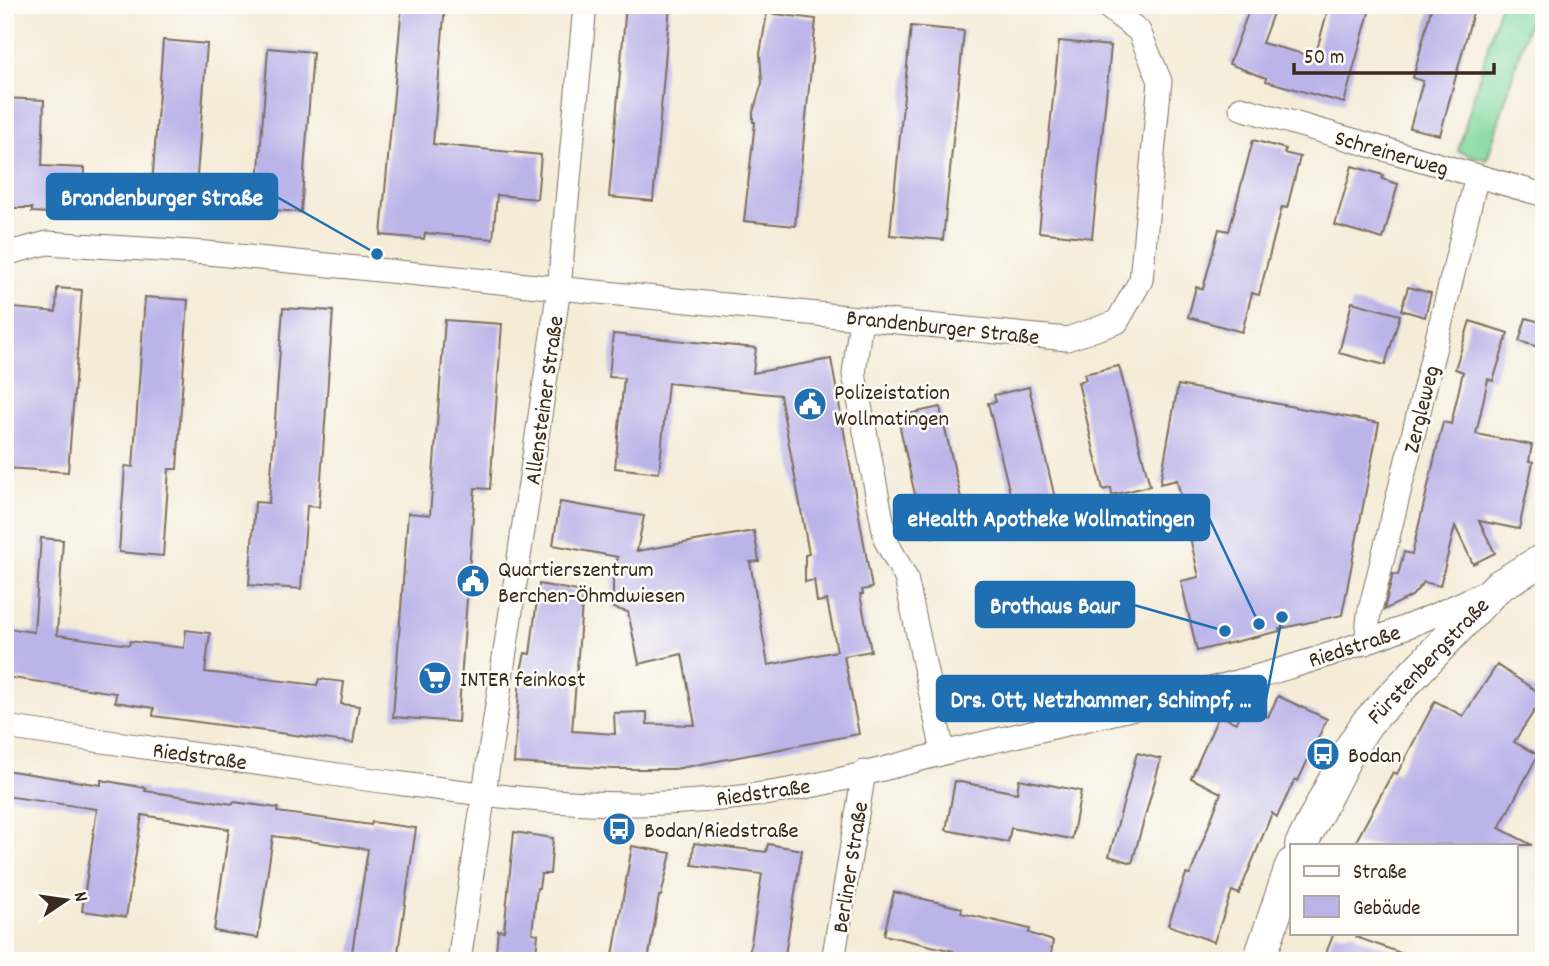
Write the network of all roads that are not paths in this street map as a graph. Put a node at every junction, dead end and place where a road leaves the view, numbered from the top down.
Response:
1 (585, 5) edge
2 (1105, 5) edge
3 (1241, 108) dead end
4 (1477, 176) junction
5 (1544, 195) edge
6 (5, 254) edge
7 (559, 288) junction
8 (862, 318) junction
9 (1544, 559) edge
10 (1497, 587) junction
11 (1366, 643) junction
12 (5, 727) edge
13 (943, 752) junction
14 (864, 772) junction
15 (485, 793) junction
16 (1302, 844) edge
17 (1290, 869) edge
18 (459, 961) edge
19 (833, 961) edge
20 (1259, 961) edge

1 - 7 street, Allensteiner Straße
2 - 8 street, Brandenburger Straße
3 - 4 street, Schreinerweg
4 - 5 street, Schreinerweg
4 - 11 street, Zergleweg
6 - 7 street, Brandenburger Straße
7 - 8 street, Brandenburger Straße
7 - 15 street, Allensteiner Straße
8 - 13 street
9 - 10 main road, Fürstenbergstraße
10 - 11 street, Riedstraße
10 - 16 main road, Fürstenbergstraße
11 - 13 street, Riedstraße
12 - 15 street, Riedstraße
13 - 14 street, Riedstraße
14 - 15 street, Riedstraße
14 - 19 street, Berliner Straße
15 - 18 street, Allensteiner Straße
17 - 20 main road

